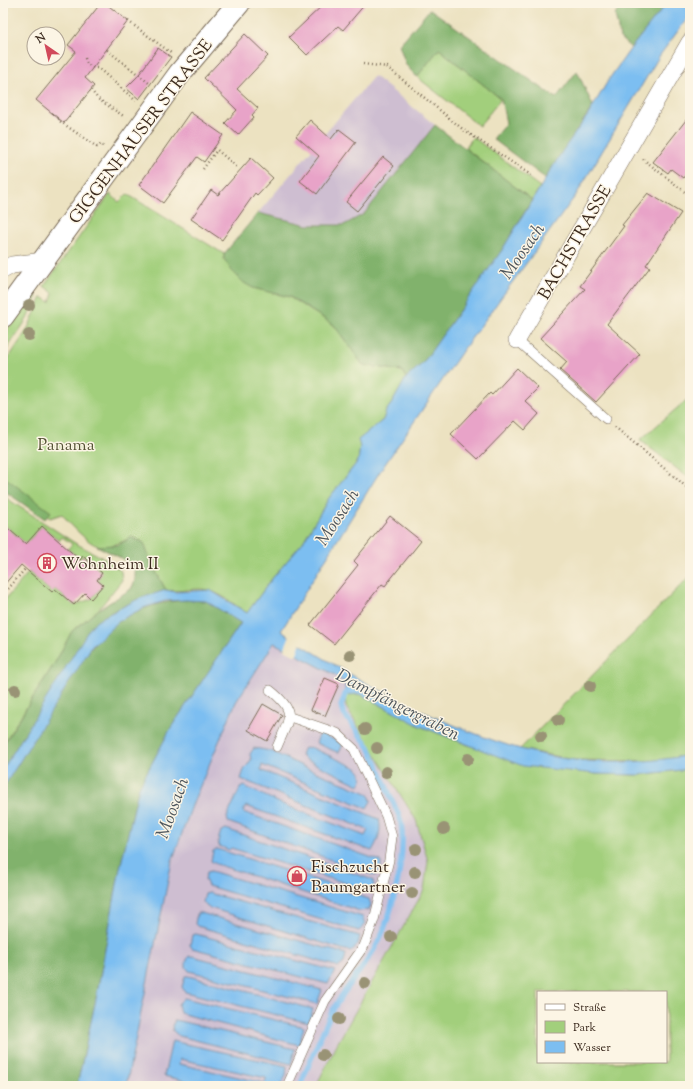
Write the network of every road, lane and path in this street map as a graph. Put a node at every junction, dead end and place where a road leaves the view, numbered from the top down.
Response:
1 (239, 3) edge
2 (128, 21) dead end
3 (690, 42) edge
4 (107, 50) dead end
5 (85, 58) dead end
6 (177, 58) dead end
7 (364, 64) dead end
8 (155, 87) dead end
9 (91, 90) dead end
10 (141, 106) dead end
11 (59, 119) dead end
12 (130, 120) dead end
13 (628, 147) junction
14 (108, 150) dead end
15 (237, 167) dead end
16 (203, 169) dead end
17 (531, 175) dead end
18 (690, 196) edge
19 (44, 262) junction
20 (3, 270) edge
21 (3, 316) edge
22 (517, 340) joint
23 (606, 419) joint
24 (690, 490) edge
25 (25, 569) dead end
26 (3, 595) edge
27 (270, 690) dead end
28 (290, 717) junction
29 (277, 747) dead end
30 (287, 1086) edge

1 - 19 main road, GIGGENHAUSER STRASSE
2 - 6 path
3 - 13 street, BACHSTRASSE
4 - 8 path
5 - 10 path
7 - 17 path
9 - 12 path
11 - 14 path
13 - 18 path
13 - 22 street, BACHSTRASSE
15 - 16 path
19 - 20 street
19 - 21 main road, GIGGENHAUSER STRASSE
22 - 23 lane, BACHSTRASSE
23 - 24 path
25 - 26 path
27 - 28 lane
28 - 29 lane
28 - 30 lane

